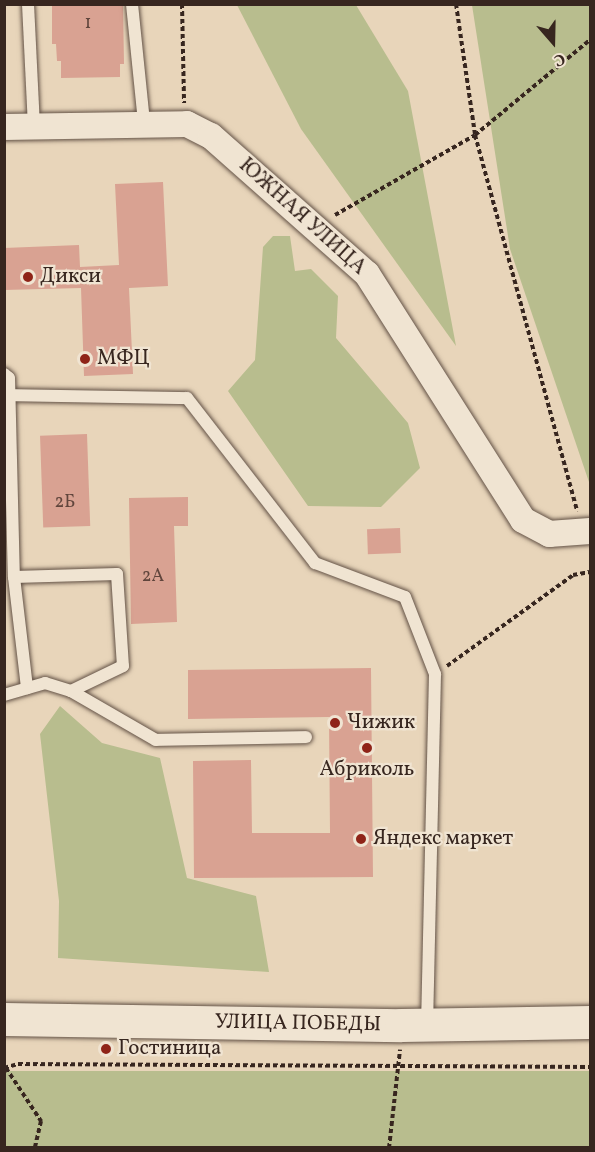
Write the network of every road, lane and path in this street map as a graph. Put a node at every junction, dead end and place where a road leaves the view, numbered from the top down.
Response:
1 (28, 4) edge
2 (132, 4) edge
3 (182, 4) edge
4 (456, 4) edge
5 (591, 40) edge
6 (144, 122) junction
7 (187, 124) junction
8 (34, 125) junction
9 (4, 127) edge
10 (475, 135) junction
11 (316, 226) junction
12 (4, 374) edge
13 (8, 395) junction
14 (586, 532) edge
15 (591, 572) edge
16 (14, 577) junction
17 (435, 674) junction
18 (27, 688) junction
19 (71, 691) junction
20 (4, 695) edge
21 (306, 737) dead end
22 (4, 1019) edge
23 (591, 1022) edge
24 (414, 1025) junction
25 (400, 1063) junction
26 (591, 1066) edge
27 (5, 1068) edge
28 (34, 1148) edge
29 (389, 1148) edge

1 - 8 lane
2 - 6 lane
3 - 7 path
4 - 10 path
5 - 10 path
6 - 7 street, ЮЖНАЯ УЛИЦА
6 - 8 street, ЮЖНАЯ УЛИЦА
7 - 11 street, ЮЖНАЯ УЛИЦА
8 - 9 street, ЮЖНАЯ УЛИЦА
10 - 11 path
10 - 14 path
11 - 14 street, ЮЖНАЯ УЛИЦА
12 - 13 lane
13 - 16 lane
13 - 17 lane
15 - 17 path
16 - 18 lane
16 - 19 lane
17 - 24 lane
18 - 19 lane
18 - 20 lane
19 - 21 lane
22 - 24 street, УЛИЦА ПОБЕДЫ
23 - 24 street, УЛИЦА ПОБЕДЫ
24 - 25 path
25 - 26 path
25 - 27 path
25 - 29 path
27 - 28 path

